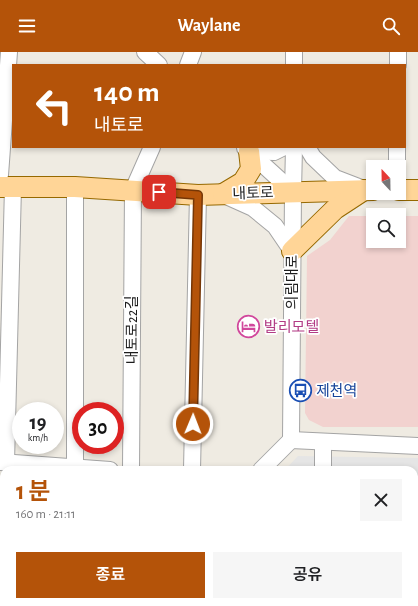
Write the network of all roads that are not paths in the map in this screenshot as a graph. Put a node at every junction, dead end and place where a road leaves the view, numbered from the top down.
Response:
1 (9, 52) edge
2 (145, 52) edge
3 (193, 52) edge
4 (294, 52) edge
5 (398, 52) edge
6 (158, 64) edge
7 (188, 64) edge
8 (294, 64) edge
9 (398, 64) edge
10 (152, 148) edge
11 (282, 148) edge
12 (294, 148) edge
13 (307, 148) edge
14 (397, 148) edge
15 (246, 149) edge
16 (397, 160) edge
17 (4, 183) edge
18 (75, 187) junction
19 (366, 189) edge
20 (132, 190) junction
21 (366, 190) edge
22 (406, 190) edge
23 (418, 190) edge
24 (293, 192) junction
25 (366, 192) edge
26 (223, 194) junction
27 (198, 195) junction
28 (292, 251) junction
29 (291, 440) junction
30 (323, 442) junction
31 (418, 446) edge
32 (3, 462) edge
33 (61, 466) edge
34 (75, 466) edge
35 (131, 466) edge
36 (192, 466) edge
37 (266, 466) edge
38 (323, 466) edge

1 - 17 street
2 - 6 street
3 - 7 street
4 - 8 street
5 - 9 street
10 - 20 street
11 - 15 street
12 - 24 street, 의림대로
13 - 19 street
14 - 16 street
15 - 24 street
15 - 26 main road
17 - 18 main road, 내토로
17 - 32 street
18 - 20 main road, 내토로
18 - 34 street
20 - 27 main road, 내토로
20 - 35 street, 내토로22길
21 - 24 main road, 내토로
22 - 23 main road
24 - 26 main road, 내토로
24 - 28 street, 의림대로
25 - 28 main road
26 - 27 main road, 내토로
26 - 28 street
27 - 36 street
28 - 29 street, 의림대로
29 - 30 street
29 - 37 street
30 - 31 street
30 - 38 street
32 - 33 street

